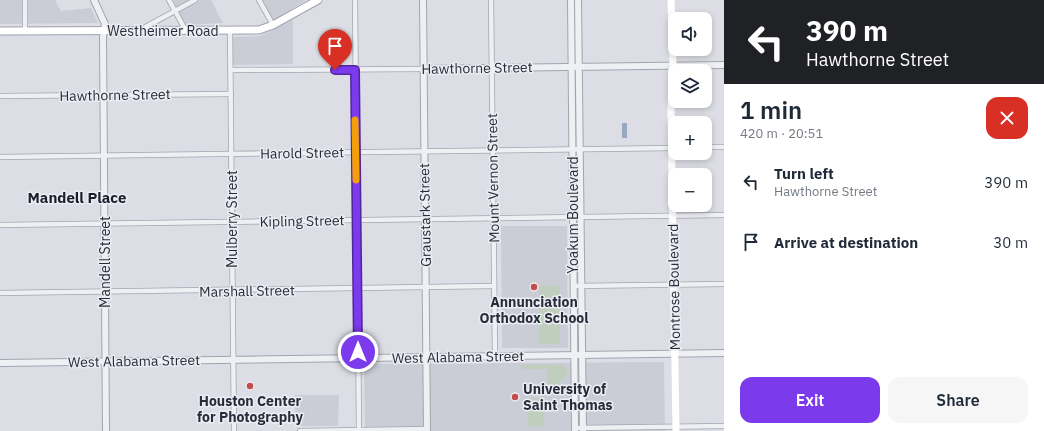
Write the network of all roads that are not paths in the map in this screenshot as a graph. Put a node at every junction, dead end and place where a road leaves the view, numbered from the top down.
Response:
1 (25, 0) edge
2 (94, 0) edge
3 (169, 0) edge
4 (195, 0) edge
5 (259, 0) edge
6 (318, 0) edge
7 (355, 0) edge
8 (422, 0) edge
9 (491, 0) edge
10 (571, 0) edge
11 (578, 0) edge
12 (671, 0) edge
13 (175, 11) junction
14 (272, 25) junction
15 (230, 30) junction
16 (0, 31) edge
17 (25, 31) junction
18 (104, 31) junction
19 (138, 31) junction
20 (186, 31) junction
21 (673, 64) edge
22 (668, 65) edge
23 (712, 65) edge
24 (724, 65) edge
25 (579, 67) junction
26 (492, 68) junction
27 (571, 68) junction
28 (423, 69) junction
29 (230, 70) junction
30 (355, 70) junction
31 (231, 94) junction
32 (103, 95) junction
33 (0, 96) edge
34 (712, 147) edge
35 (724, 147) edge
36 (668, 148) edge
37 (576, 149) junction
38 (493, 151) junction
39 (356, 152) junction
40 (424, 152) junction
41 (231, 154) junction
42 (104, 155) junction
43 (0, 157) edge
44 (674, 160) edge
45 (724, 215) edge
46 (673, 216) junction
47 (573, 217) junction
48 (581, 217) junction
49 (493, 218) junction
50 (425, 219) junction
51 (357, 220) junction
52 (232, 222) junction
53 (105, 223) junction
54 (0, 225) edge
55 (724, 284) edge
56 (674, 285) junction
57 (494, 286) junction
58 (574, 286) junction
59 (581, 286) junction
60 (426, 288) junction
61 (358, 289) junction
62 (232, 291) junction
63 (106, 292) junction
64 (0, 294) edge
65 (675, 354) junction
66 (724, 354) edge
67 (582, 355) junction
68 (495, 356) junction
69 (574, 356) junction
70 (426, 357) junction
71 (358, 358) junction
72 (233, 360) junction
73 (105, 361) junction
74 (0, 363) edge
75 (724, 426) edge
76 (575, 429) edge
77 (582, 429) edge
78 (676, 429) edge
79 (427, 430) edge
80 (106, 431) edge
81 (234, 431) edge
82 (300, 431) edge
83 (359, 431) edge

1 - 17 street
2 - 18 street, Mandell Street
3 - 13 street
4 - 13 street
5 - 14 street
6 - 14 main road, Westheimer Road
7 - 30 street
8 - 28 street, Graustark Street
9 - 26 street, Mount Vernon Street
10 - 27 street, Yoakum Boulevard
11 - 25 street, Yoakum Boulevard
12 - 21 main road, Montrose Boulevard
13 - 19 street
13 - 20 street
14 - 15 main road, Westheimer Road
15 - 20 main road, Westheimer Road
15 - 29 street, Mulberry Street
16 - 17 main road, Westheimer Road
17 - 18 main road, Westheimer Road
18 - 19 main road, Westheimer Road
18 - 32 street, Mandell Street
19 - 20 main road, Westheimer Road
22 - 25 street, Hawthorne Street
23 - 24 street, Hawthorne Street
25 - 27 street, Hawthorne Street
25 - 37 street, Yoakum Boulevard
26 - 27 street, Hawthorne Street
26 - 28 street, Hawthorne Street
26 - 38 street, Mount Vernon Street
27 - 37 street, Yoakum Boulevard
28 - 30 street, Hawthorne Street
28 - 40 street, Graustark Street
29 - 30 street, Hawthorne Street
29 - 31 street, Mulberry Street
30 - 39 street
31 - 32 street, Hawthorne Street
31 - 41 street, Mulberry Street
32 - 33 street, Hawthorne Street
32 - 42 street, Mandell Street
34 - 35 street
36 - 37 street, Harold Street
37 - 38 street, Harold Street
37 - 47 street, Yoakum Boulevard
37 - 48 street, Yoakum Boulevard
38 - 40 street, Harold Street
38 - 49 street, Mount Vernon Street
39 - 40 street, Harold Street
39 - 41 street, Harold Street
39 - 51 street
40 - 50 street, Graustark Street
41 - 42 street, Harold Street
41 - 52 street, Mulberry Street
42 - 43 street, Harold Street
42 - 53 street, Mandell Street
44 - 46 main road, Montrose Boulevard
45 - 46 street, Kipling Street
46 - 48 street, Kipling Street
46 - 56 main road, Montrose Boulevard
47 - 48 street, Kipling Street
47 - 49 street, Kipling Street
47 - 58 street, Yoakum Boulevard
48 - 59 street, Yoakum Boulevard
49 - 50 street, Kipling Street
49 - 57 street, Mount Vernon Street
50 - 51 street, Kipling Street
50 - 60 street, Graustark Street
51 - 52 street, Kipling Street
51 - 61 street
52 - 53 street, Kipling Street
52 - 62 street, Mulberry Street
53 - 54 street, Kipling Street
53 - 63 street, Mandell Street
55 - 56 street
56 - 59 street
56 - 65 main road, Montrose Boulevard
57 - 60 street, Marshall Street
57 - 68 street, Mount Vernon Street
58 - 59 street
58 - 69 street, Yoakum Boulevard
59 - 67 street, Yoakum Boulevard
60 - 61 street, Marshall Street
60 - 70 street, Graustark Street
61 - 62 street, Marshall Street
61 - 71 street
62 - 63 street, Marshall Street
62 - 72 street, Mulberry Street
63 - 64 street, Marshall Street
63 - 73 street, Mandell Street
65 - 66 street, West Alabama Street
65 - 67 street, West Alabama Street
65 - 78 main road, Montrose Boulevard
67 - 69 street, West Alabama Street
67 - 77 street, Yoakum Boulevard
68 - 69 street, West Alabama Street
68 - 70 street, West Alabama Street
69 - 76 street, Yoakum Boulevard
70 - 71 street, West Alabama Street
70 - 79 street, Graustark Street
71 - 72 street, West Alabama Street
71 - 83 street
72 - 73 street, West Alabama Street
72 - 81 street, Mulberry Street
73 - 74 street, West Alabama Street
73 - 80 street, Mandell Street
75 - 78 street
76 - 77 street
77 - 78 street
79 - 83 street
82 - 83 street

